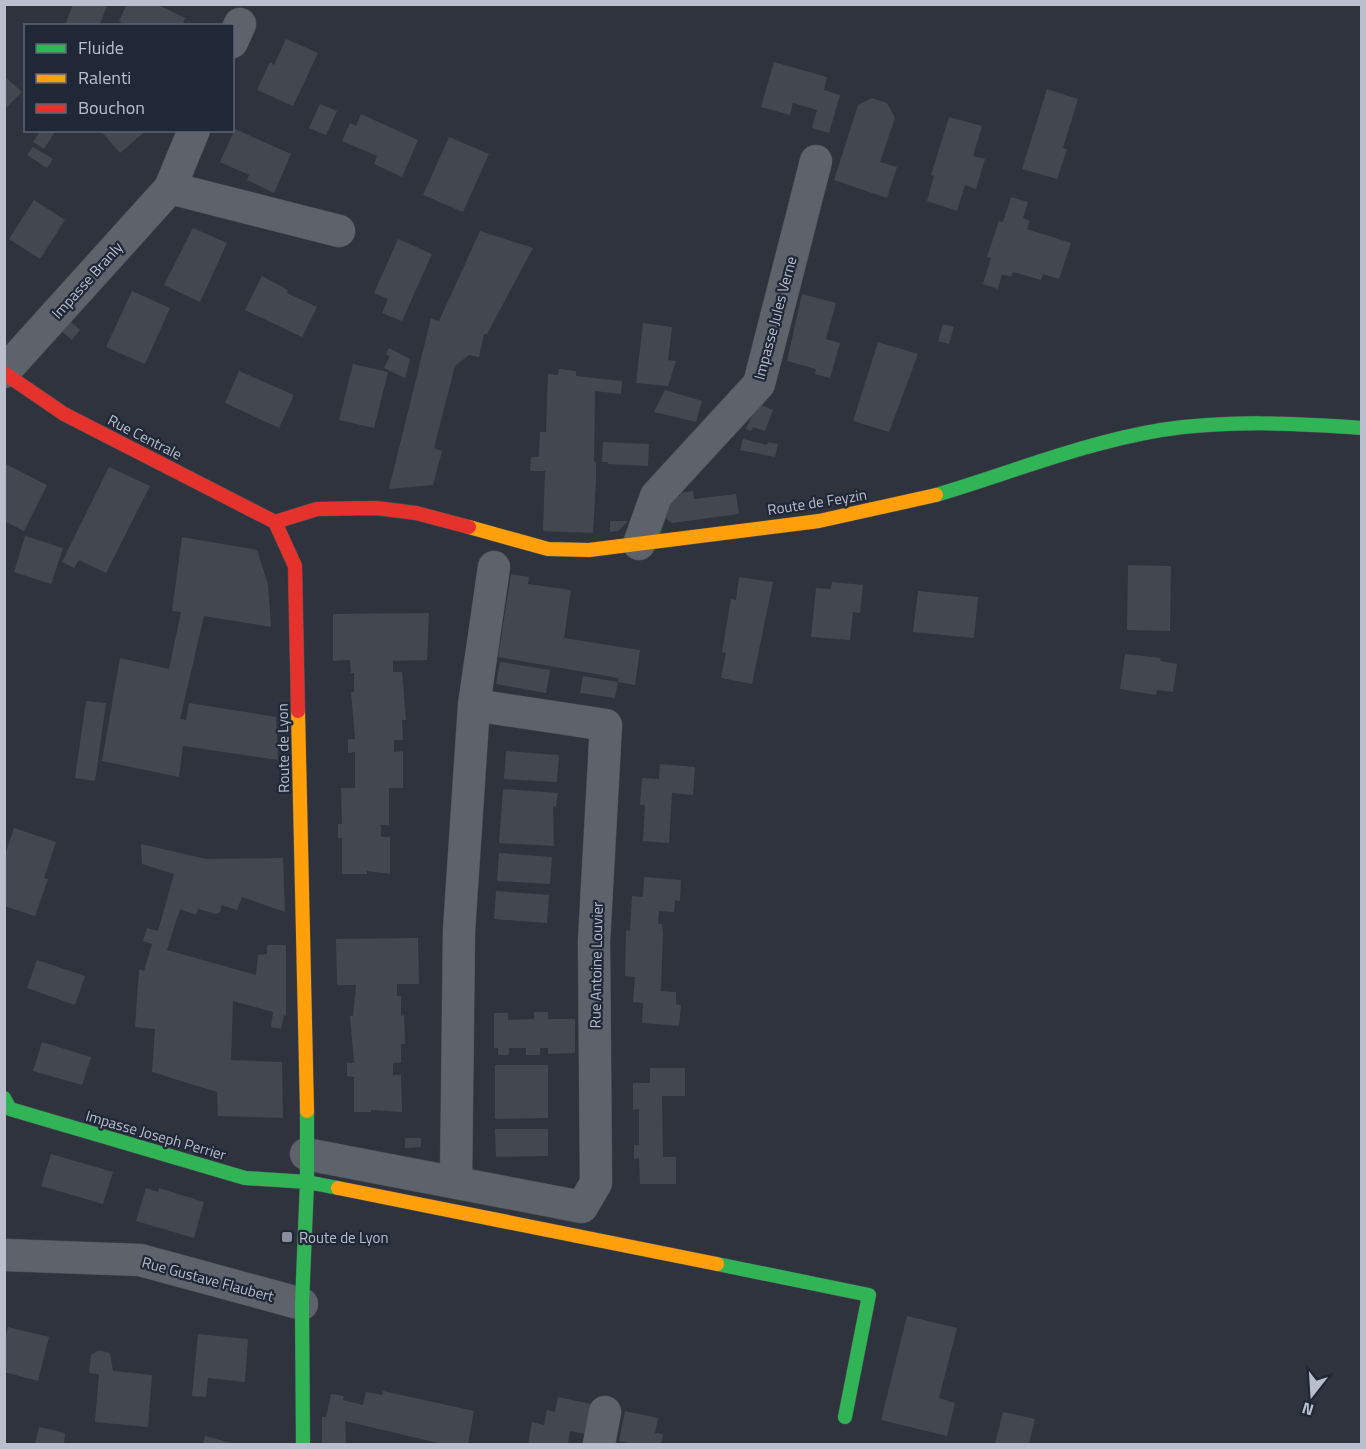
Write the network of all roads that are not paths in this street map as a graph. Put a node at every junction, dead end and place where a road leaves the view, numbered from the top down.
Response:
1 (193, 132) edge
2 (816, 161) dead end
3 (170, 188) junction
4 (339, 231) dead end
5 (4, 373) edge
6 (1362, 428) edge
7 (275, 522) junction
8 (639, 543) junction
9 (494, 567) dead end
10 (474, 705) junction
11 (4, 1098) edge
12 (307, 1168) junction
13 (456, 1181) junction
14 (5, 1255) edge
15 (302, 1304) junction
16 (605, 1412) dead end
17 (845, 1417) dead end
18 (303, 1444) edge
19 (599, 1444) edge

1 - 3 street, Impasse Branly
2 - 8 street, Impasse Jules Verne
3 - 4 street
3 - 5 street, Impasse Branly
5 - 7 street, Rue Centrale
6 - 8 street, Route de Feyzin
7 - 8 street, Route de Feyzin
7 - 12 street, Route de Lyon
9 - 10 street
10 - 13 street
10 - 13 street, Rue Antoine Louvier
11 - 12 street, Impasse Joseph Perrier
12 - 13 street, Rue Antoine Louvier
12 - 15 street, Route de Lyon
12 - 17 street, Impasse Joseph Perrier
14 - 15 street, Rue Gustave Flaubert
15 - 18 street, Route de Lyon
16 - 19 street

